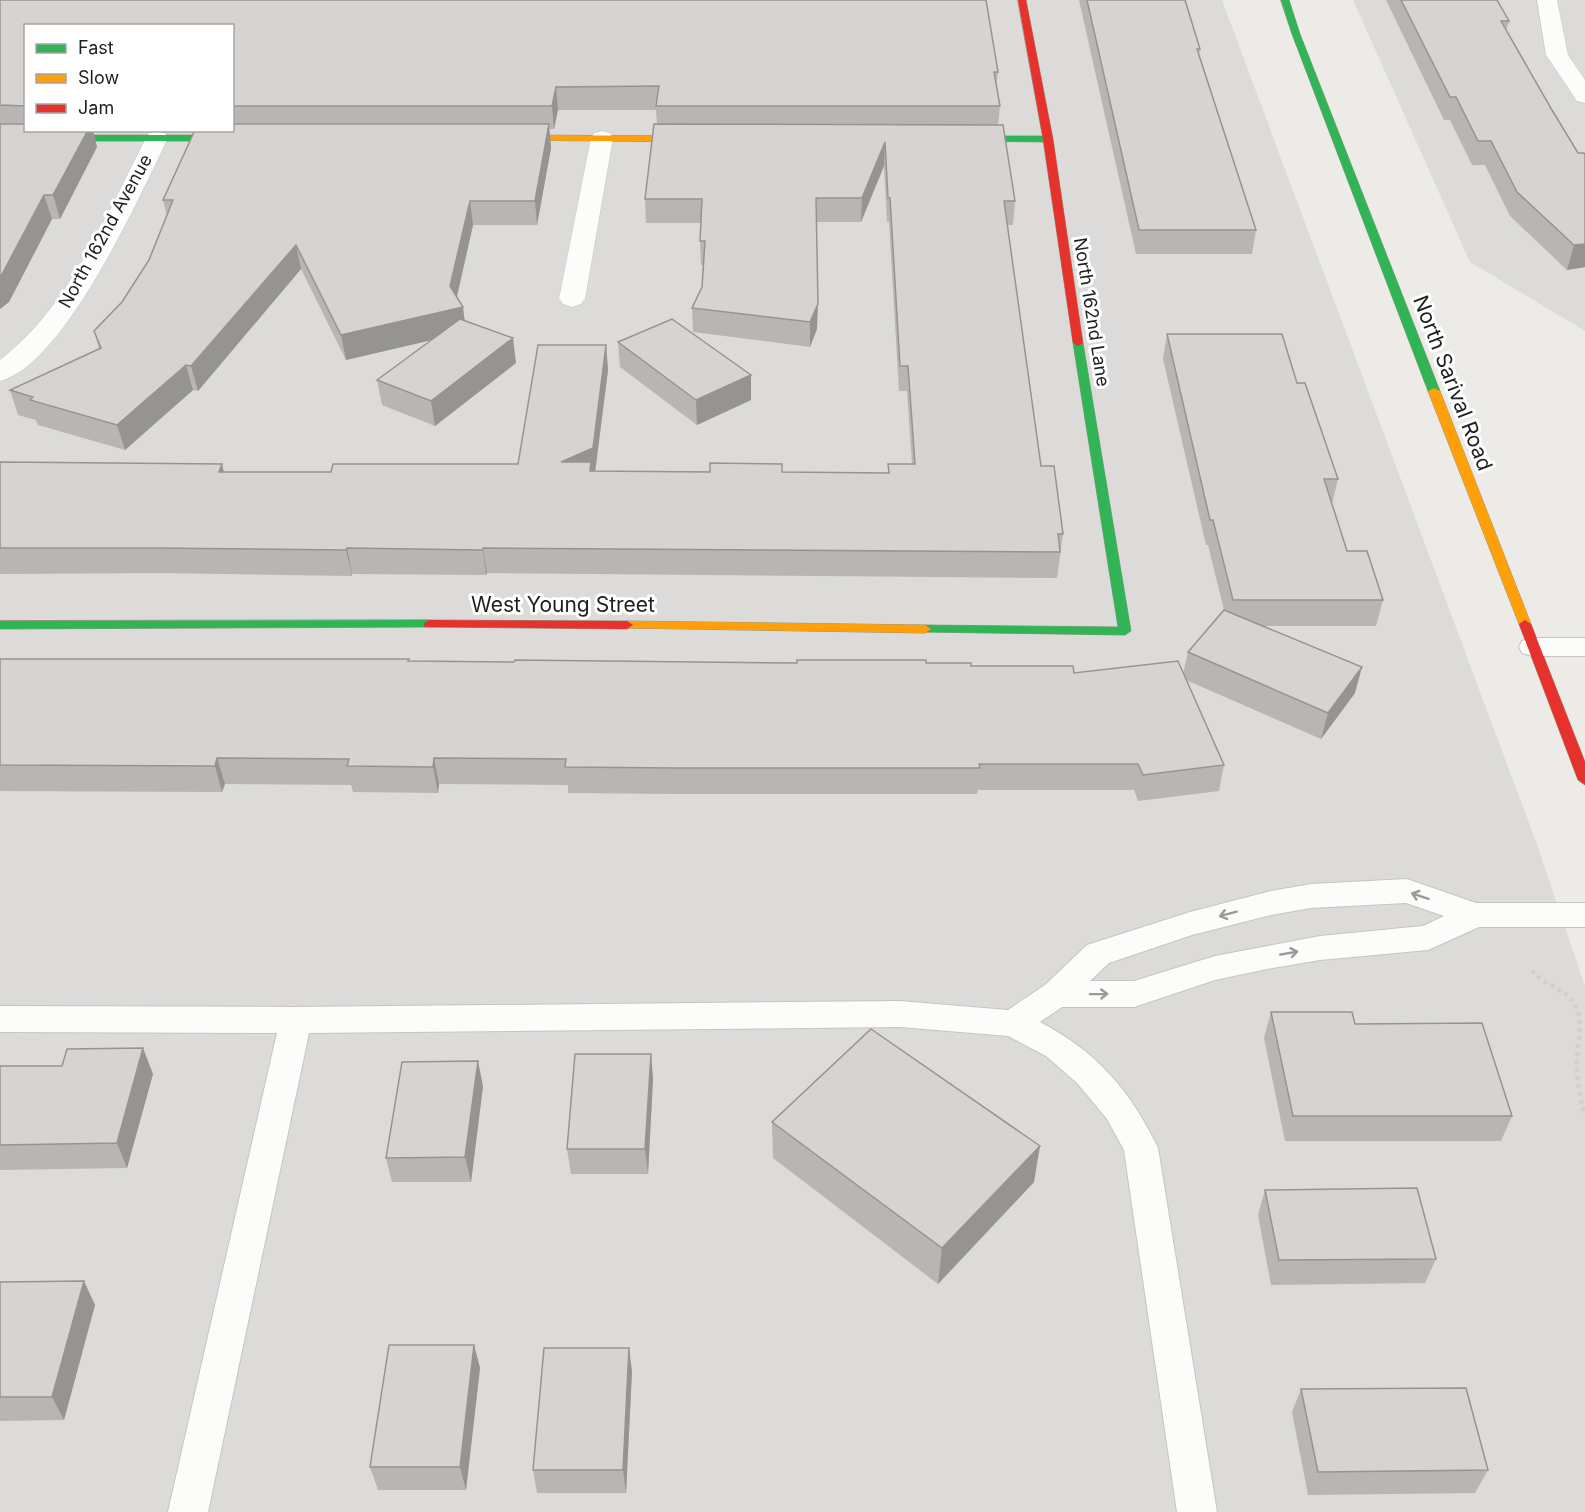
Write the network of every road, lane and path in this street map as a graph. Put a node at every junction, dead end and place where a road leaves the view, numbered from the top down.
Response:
1 (1022, 0) edge
2 (1285, 0) edge
3 (1547, 0) edge
4 (1585, 96) edge
5 (0, 138) edge
6 (157, 138) junction
7 (249, 138) edge
8 (489, 138) edge
9 (602, 138) junction
10 (707, 139) edge
11 (946, 139) edge
12 (1048, 139) junction
13 (572, 299) dead end
14 (0, 373) edge
15 (0, 625) edge
16 (1125, 631) joint
17 (1532, 647) junction
18 (1585, 647) edge
19 (1585, 780) edge
20 (1475, 915) junction
21 (1585, 915) edge
22 (1532, 970) dead end
23 (1056, 994) junction
24 (0, 1019) edge
25 (296, 1020) junction
26 (1013, 1023) junction
27 (1585, 1116) edge
28 (188, 1512) edge
29 (1197, 1512) edge

1 - 12 street, North 162nd Lane
2 - 17 street, North Sarival Road
3 - 4 street
5 - 6 street
6 - 7 street
6 - 14 street, North 162nd Avenue
8 - 9 street
9 - 10 street
9 - 13 street
11 - 12 street
12 - 16 street, North 162nd Lane
15 - 16 street, West Young Street
17 - 18 lane
17 - 19 street, North Sarival Road
20 - 21 lane
23 -> 20 lane
20 -> 23 lane
22 - 27 path
23 - 26 lane
24 - 25 lane
25 - 26 lane
25 - 28 lane
26 - 29 lane

